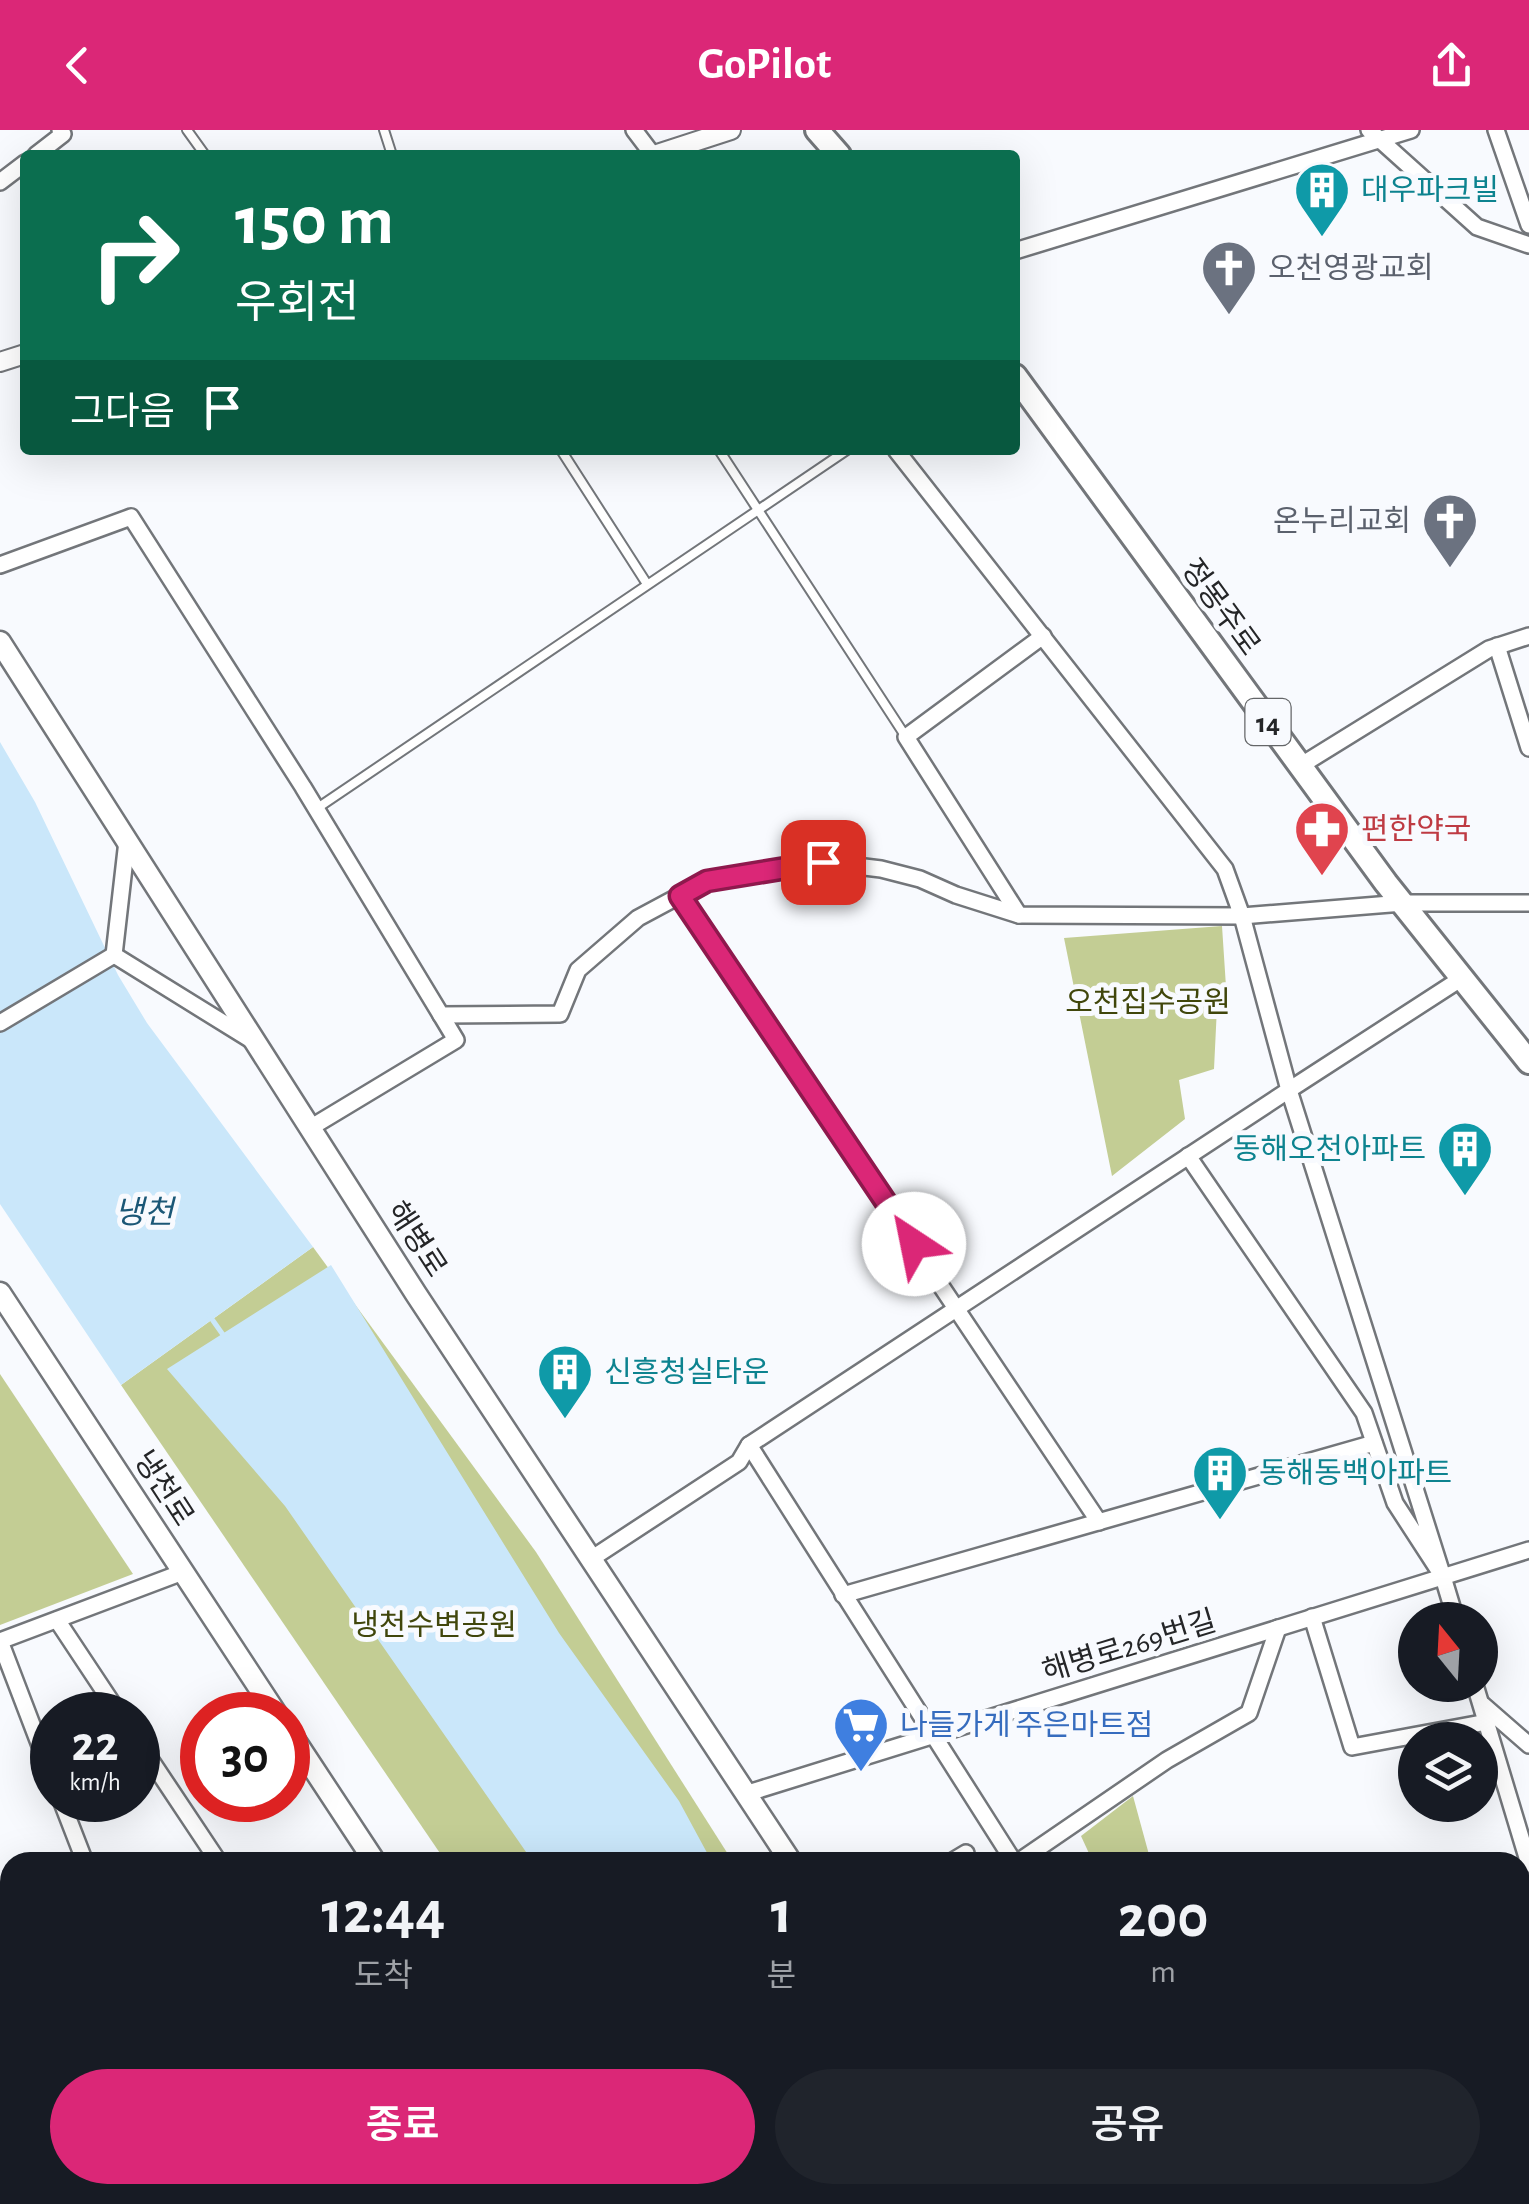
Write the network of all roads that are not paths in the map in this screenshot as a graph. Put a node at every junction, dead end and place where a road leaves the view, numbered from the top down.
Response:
1 (60, 130) edge
2 (634, 130) edge
3 (731, 130) edge
4 (817, 130) edge
5 (1411, 130) edge
6 (1496, 130) edge
7 (1376, 135) edge
8 (42, 150) edge
9 (657, 150) edge
10 (674, 150) edge
11 (835, 150) edge
12 (20, 167) edge
13 (0, 182) edge
14 (1529, 225) edge
15 (1529, 245) edge
16 (1020, 249) edge
17 (1020, 383) edge
18 (564, 455) edge
19 (723, 455) edge
20 (840, 455) edge
21 (900, 455) edge
22 (761, 511) junction
23 (0, 564) edge
24 (647, 584) junction
25 (1042, 636) junction
26 (1529, 636) edge
27 (0, 642) edge
28 (1497, 646) junction
29 (906, 736) junction
30 (1529, 748) edge
31 (1300, 766) junction
32 (316, 809) junction
33 (127, 841) junction
34 (680, 896) junction
35 (1403, 903) junction
36 (1529, 904) edge
37 (1019, 916) junction
38 (1242, 916) junction
39 (112, 957) junction
40 (1462, 978) junction
41 (441, 1015) junction
42 (0, 1023) edge
43 (256, 1043) junction
44 (1529, 1062) edge
45 (1289, 1090) junction
46 (310, 1128) junction
47 (1188, 1156) junction
48 (0, 1294) edge
49 (957, 1308) junction
50 (1374, 1444) junction
51 (748, 1445) junction
52 (1099, 1522) junction
53 (1529, 1550) edge
54 (591, 1559) junction
55 (183, 1572) junction
56 (1443, 1577) junction
57 (843, 1594) junction
58 (1451, 1602) edge
59 (1312, 1617) junction
60 (57, 1620) junction
61 (1278, 1628) junction
62 (0, 1641) edge
63 (105, 1692) edge
64 (262, 1692) edge
65 (1481, 1704) joint
66 (30, 1719) edge
67 (1486, 1722) edge
68 (932, 1736) junction
69 (1398, 1738) edge
70 (1529, 1745) edge
71 (1498, 1762) edge
72 (310, 1763) edge
73 (160, 1775) edge
74 (745, 1794) junction
75 (70, 1822) edge
76 (81, 1852) edge
77 (212, 1852) edge
78 (368, 1852) edge
79 (784, 1852) edge
80 (1009, 1852) edge
81 (1031, 1852) edge
82 (1525, 1852) edge

1 - 8 street
2 - 9 street
3 - 10 street
4 - 11 main road
5 - 7 street
6 - 14 street
7 - 15 street
7 - 16 street
12 - 13 street
17 - 31 main road, 정몽주로 / 14
18 - 24 lane
19 - 22 lane
20 - 22 lane
21 - 25 street
22 - 24 lane
22 - 29 lane
23 - 32 street
24 - 32 lane
25 - 29 street
25 - 38 street
26 - 28 street
27 - 33 main road, 해병로
28 - 30 street
28 - 31 street
29 - 37 street
31 - 35 main road, 정몽주로 / 14
32 - 41 street
33 - 39 street
33 - 43 main road, 해병로
34 - 37 street
34 - 41 street
34 - 49 street
35 - 36 street
35 - 38 street
35 - 40 main road, 정몽주로 / 14
37 - 38 street
38 - 45 street
39 - 42 street
39 - 43 street
40 - 44 main road, 정몽주로 / 14
40 - 45 street
41 - 46 street
43 - 46 main road, 해병로
45 - 47 street
45 - 56 street
46 - 54 main road, 해병로
47 - 49 street
47 - 50 street
48 - 55 main road, 냉천로
49 - 51 street
49 - 52 street
50 - 52 street
50 - 56 street
51 - 54 street
51 - 57 street
52 - 57 street
53 - 56 street, 해병로269번길
54 - 74 main road, 해병로
55 - 60 street
55 - 64 main road, 냉천로
56 - 58 street
56 - 59 street, 해병로269번길
57 - 68 street
59 - 61 street, 해병로269번길
59 - 69 street
60 - 62 street
60 - 63 street
61 - 68 street, 해병로269번길
61 - 81 street
62 - 66 street
65 - 67 street
65 - 70 street
68 - 74 street, 해병로269번길
68 - 80 street
71 - 82 street
72 - 78 main road
73 - 77 street
74 - 79 main road, 해병로
75 - 76 street

